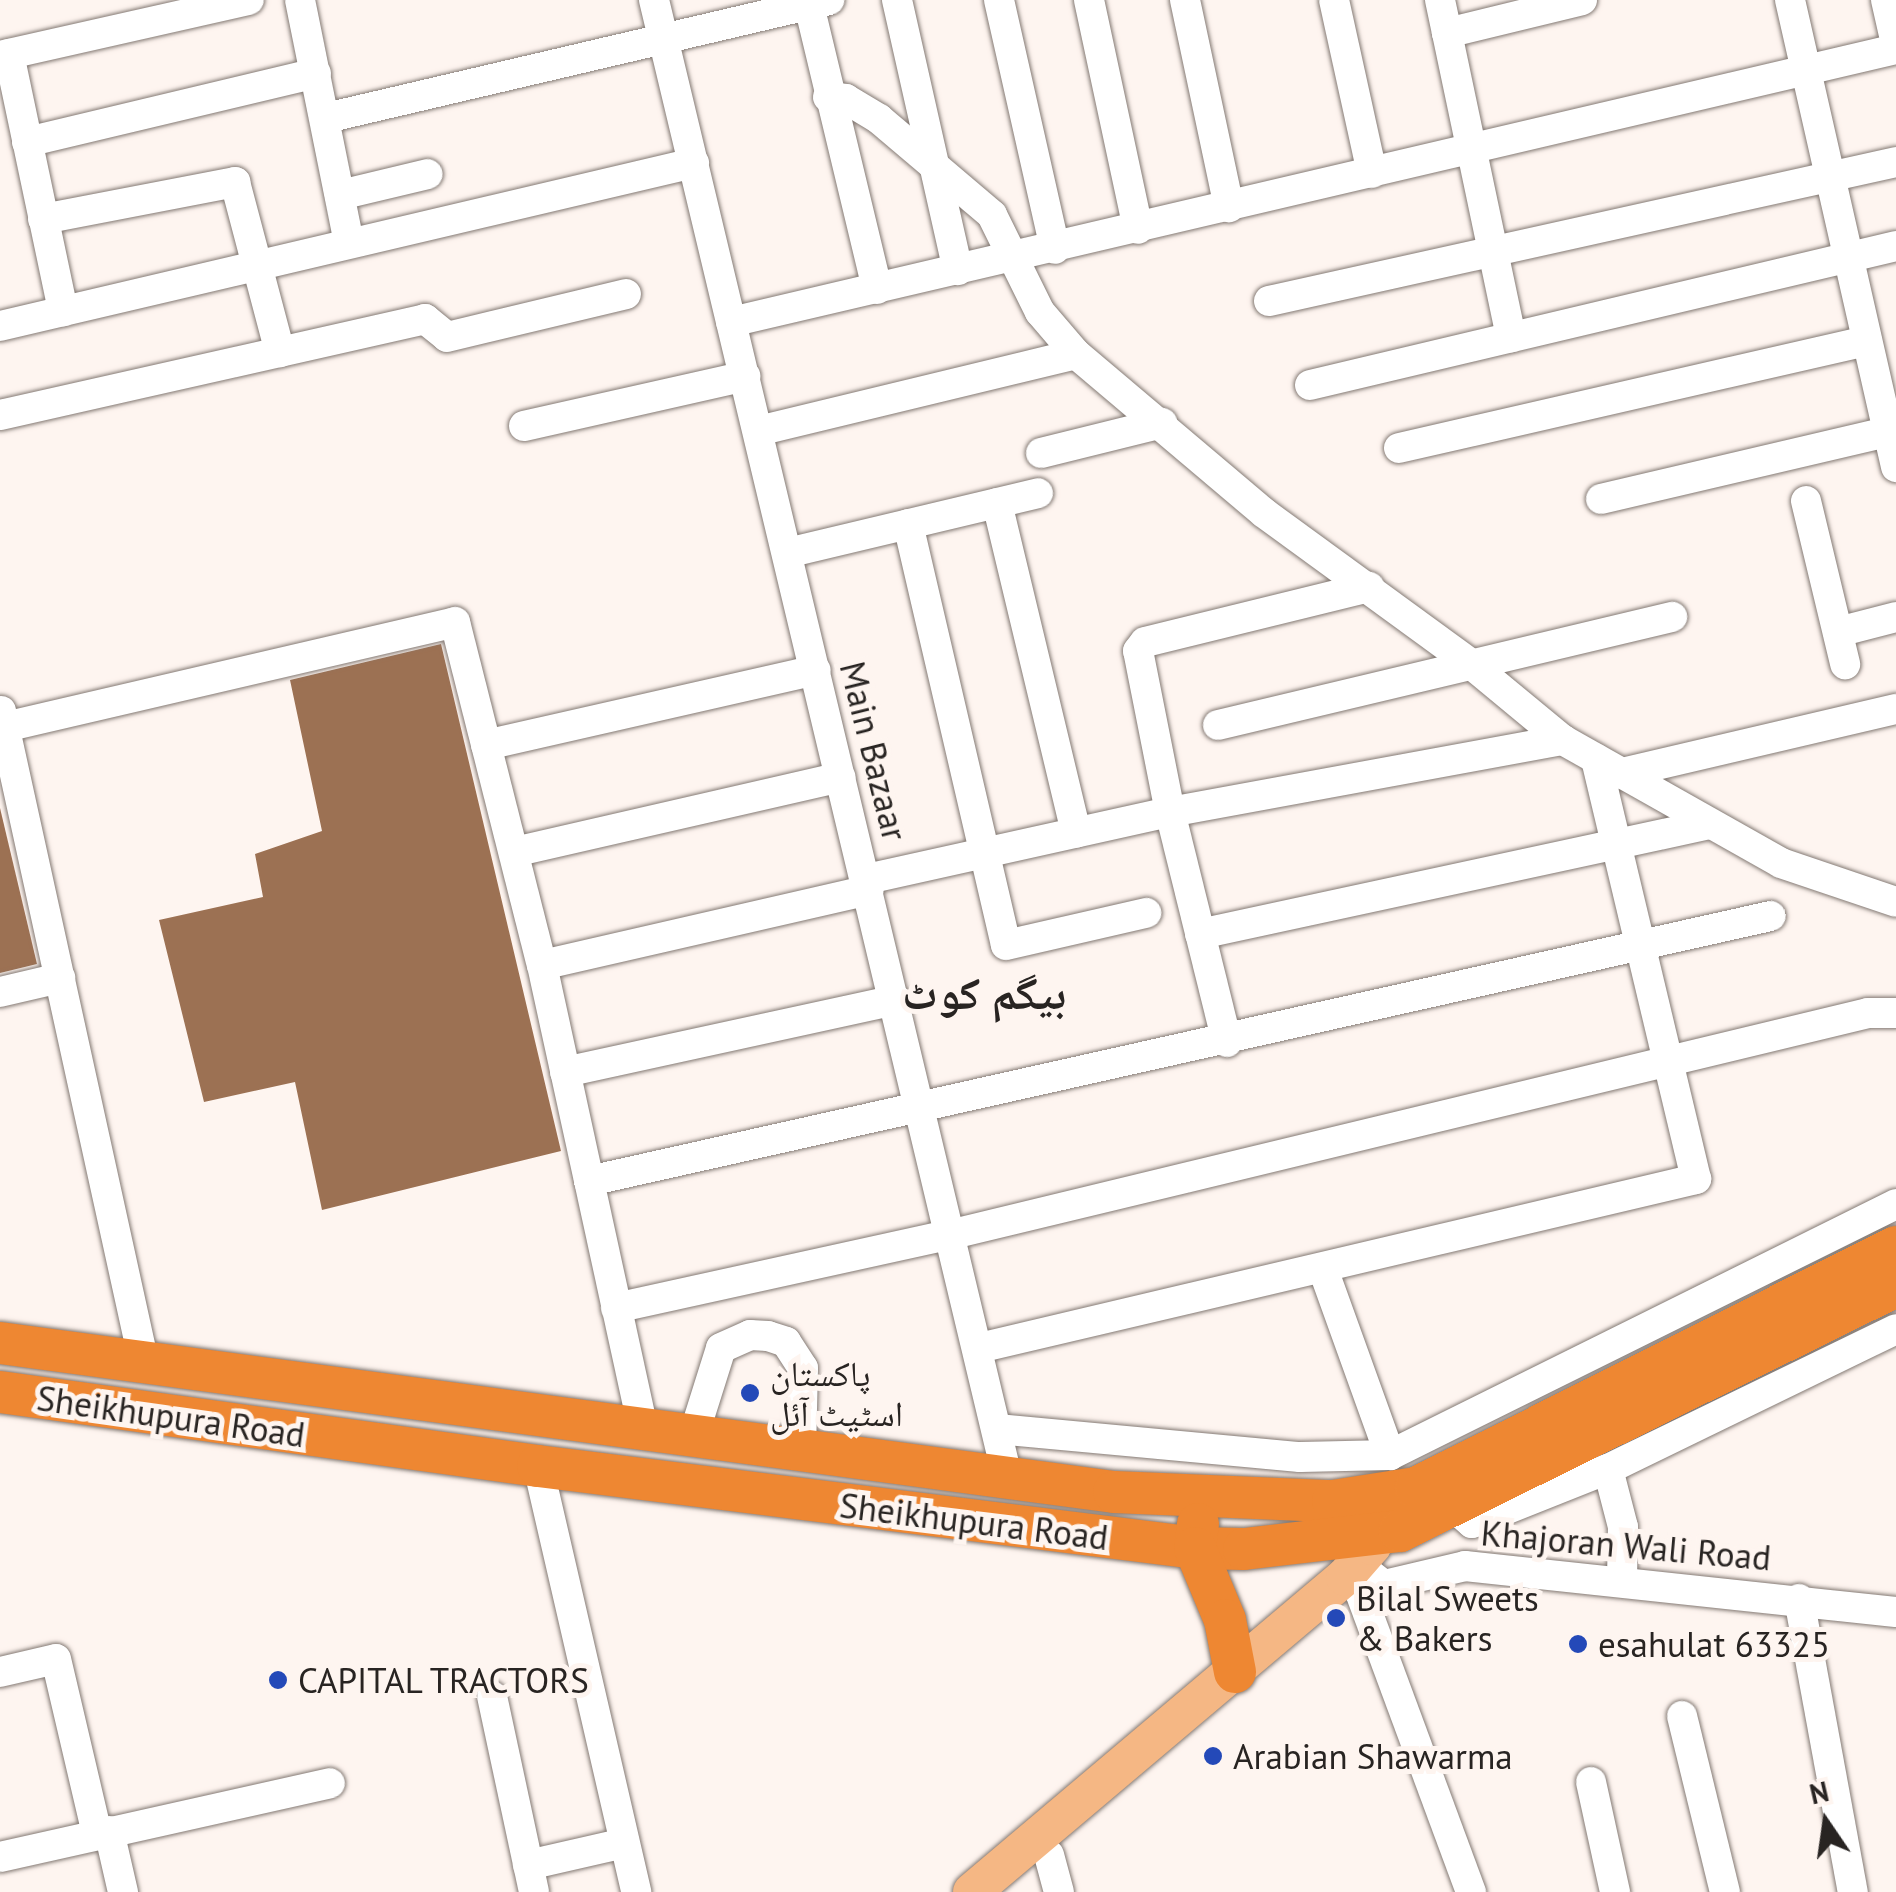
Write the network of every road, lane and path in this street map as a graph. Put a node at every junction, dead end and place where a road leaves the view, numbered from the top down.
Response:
1 (249, 0) edge
2 (300, 0) edge
3 (654, 0) edge
4 (897, 0) edge
5 (999, 0) edge
6 (1089, 0) edge
7 (1185, 0) edge
8 (1334, 0) edge
9 (1440, 0) edge
10 (1582, 0) edge
11 (1790, 0) edge
12 (1886, 0) edge
13 (805, 3) edge
14 (1447, 33) junction
15 (664, 40) junction
16 (1896, 46) edge
17 (5, 55) edge
18 (1806, 70) junction
19 (316, 73) junction
20 (828, 98) junction
21 (326, 118) junction
22 (27, 142) junction
23 (1472, 150) junction
24 (1896, 162) edge
25 (694, 163) junction
26 (1372, 173) junction
27 (428, 174) dead end
28 (936, 174) junction
29 (1827, 177) junction
30 (340, 195) junction
31 (1229, 207) junction
32 (43, 219) junction
33 (1138, 229) junction
34 (349, 243) junction
35 (1896, 246) edge
36 (1055, 249) junction
37 (1493, 251) junction
38 (1016, 257) junction
39 (1849, 257) junction
40 (259, 264) junction
41 (958, 270) junction
42 (877, 289) junction
43 (626, 294) dead end
44 (1269, 300) dead end
45 (63, 311) junction
46 (732, 322) junction
47 (0, 326) edge
48 (1511, 337) junction
49 (1868, 341) junction
50 (280, 352) junction
51 (1076, 354) junction
52 (744, 376) junction
53 (1310, 385) dead end
54 (0, 415) edge
55 (1162, 424) junction
56 (524, 426) dead end
57 (758, 430) junction
58 (1892, 431) edge
59 (1399, 448) dead end
60 (1041, 453) dead end
61 (1896, 467) edge
62 (1038, 493) dead end
63 (1601, 499) dead end
64 (1806, 501) dead end
65 (996, 503) junction
66 (908, 524) junction
67 (787, 552) junction
68 (1369, 587) junction
69 (1672, 617) dead end
70 (1896, 618) edge
71 (1838, 632) junction
72 (1471, 664) junction
73 (1845, 664) dead end
74 (816, 670) junction
75 (1896, 709) edge
76 (2, 717) edge
77 (1218, 725) dead end
78 (1563, 740) junction
79 (486, 745) junction
80 (1607, 767) junction
81 (842, 776) junction
82 (1170, 812) junction
83 (1710, 824) junction
84 (1076, 833) junction
85 (1617, 844) junction
86 (514, 852) junction
87 (984, 853) junction
88 (868, 885) junction
89 (1896, 902) edge
90 (1146, 913) dead end
91 (1771, 916) dead end
92 (1200, 934) junction
93 (1640, 947) junction
94 (542, 965) junction
95 (60, 978) junction
96 (0, 992) edge
97 (896, 1000) junction
98 (1896, 1014) edge
99 (1227, 1042) junction
100 (1668, 1064) junction
101 (565, 1072) junction
102 (922, 1105) junction
103 (588, 1181) junction
104 (1896, 1204) edge
105 (952, 1234) junction
106 (1896, 1247) edge
107 (1323, 1268) junction
108 (1896, 1286) edge
109 (616, 1308) junction
110 (1896, 1329) edge
111 (0, 1344) edge
112 (978, 1348) junction
113 (144, 1363) junction
114 (0, 1392) edge
115 (997, 1429) junction
116 (643, 1430) junction
117 (693, 1437) junction
118 (800, 1451) junction
119 (538, 1466) junction
120 (1608, 1468) junction
121 (1008, 1480) junction
122 (1202, 1499) junction
123 (1454, 1507) junction
124 (1379, 1535) junction
125 (1195, 1548) junction
126 (1622, 1579) junction
127 (1799, 1600) junction
128 (1896, 1612) edge
129 (0, 1672) edge
130 (1235, 1672) junction
131 (492, 1696) dead end
132 (1682, 1716) dead end
133 (1592, 1782) dead end
134 (330, 1783) dead end
135 (103, 1832) junction
136 (624, 1843) junction
137 (1049, 1854) junction
138 (0, 1857) edge
139 (531, 1878) edge
140 (123, 1892) edge
141 (636, 1892) edge
142 (972, 1892) edge
143 (1006, 1892) edge
144 (1059, 1892) edge
145 (1471, 1892) edge
146 (1616, 1892) edge
147 (1725, 1892) edge
148 (1853, 1892) edge

1 - 17 street
2 - 19 street
3 - 15 street, Main Bazaar
4 - 28 street
5 - 36 street
6 - 33 street
7 - 31 street
8 - 26 street
9 - 14 street
10 - 14 street
11 - 18 street
12 - 16 street
13 - 15 street
13 - 20 street
14 - 23 street
15 - 21 street
15 - 25 street, Main Bazaar
16 - 18 street
17 - 22 street
18 - 23 street
18 - 29 street
19 - 21 street
19 - 22 street
20 - 28 street
20 - 42 street
21 - 30 street
22 - 32 street
23 - 26 street
23 - 37 street
24 - 29 street
25 - 34 street
25 - 46 street, Main Bazaar
26 - 31 street
27 - 30 street
28 - 38 street
28 - 41 street
29 - 37 street
29 - 39 street
30 - 34 street
31 - 33 street
32 - 40 street
32 - 45 street
33 - 36 street
34 - 40 street
35 - 39 street
36 - 38 street
37 - 44 street
37 - 48 street
38 - 41 street
38 - 51 street
39 - 48 street
39 - 49 street
40 - 45 street
40 - 50 street
41 - 42 street
42 - 46 street
43 - 50 street
45 - 47 street
46 - 52 street, Main Bazaar
48 - 53 street
49 - 58 street
49 - 59 street
50 - 54 street
51 - 55 street
51 - 57 street
52 - 56 street
52 - 57 street, Main Bazaar
55 - 60 street
55 - 68 street
57 - 67 street, Main Bazaar
58 - 61 street
58 - 63 street
62 - 65 street
64 - 71 street
65 - 66 street
65 - 84 street
66 - 67 street
66 - 87 street
67 - 74 street, Main Bazaar
68 - 72 street
68 - 82 street
69 - 72 street
70 - 71 street
71 - 73 street
72 - 77 street
72 - 78 street
74 - 79 street
74 - 81 street, Main Bazaar
75 - 80 street
76 - 79 street
76 - 95 street
78 - 80 street
78 - 82 street
79 - 86 street
80 - 83 street
80 - 85 street
81 - 86 street
81 - 88 street, Main Bazaar
82 - 84 street
82 - 92 street
83 - 85 street
83 - 89 street
84 - 87 street
85 - 92 street
85 - 93 street
86 - 94 street
87 - 88 street
87 - 90 street
88 - 94 street
88 - 97 street, Main Bazaar
91 - 93 street
92 - 99 street
93 - 99 street
93 - 100 street
94 - 101 street
95 - 96 street
95 - 113 street
97 - 101 street
97 - 102 street, Main Bazaar
98 - 100 street
99 - 102 street
100 - 105 street
100 - 107 street
101 - 103 street
102 - 103 street
102 - 105 street, Main Bazaar
103 - 109 street
104 - 124 street
105 - 109 street
105 - 112 street, Main Bazaar
106 - 124 highway, Sheikhupura Road
107 - 112 street
107 - 124 street
108 - 123 highway, Sheikhupura Road
109 - 116 street
110 - 120 street
111 - 113 highway, Sheikhupura Road
112 - 115 street, Main Bazaar
113 - 116 highway, Sheikhupura Road
114 - 119 highway, Sheikhupura Road
115 - 121 street, Main Bazaar
115 - 124 street, Khajoran Wali Road
116 - 117 highway, Sheikhupura Road
117 - 118 highway, Sheikhupura Road
117 - 118 street
118 - 121 highway, Sheikhupura Road
119 - 125 highway, Sheikhupura Road
119 - 136 street
120 - 123 street
120 - 126 street
121 - 122 highway, Sheikhupura Road
122 - 124 highway, Sheikhupura Road
122 - 125 highway
123 - 124 highway, Sheikhupura Road
124 - 125 highway, Sheikhupura Road
124 - 126 street, Khajoran Wali Road
124 - 130 main road
124 - 137 main road
124 - 145 street
125 - 130 highway
126 - 127 street, Khajoran Wali Road
127 - 128 street, Khajoran Wali Road
127 - 148 street
129 - 135 street
130 - 142 main road
131 - 139 street
132 - 147 street
133 - 146 street
134 - 135 street
135 - 138 street
135 - 140 street
136 - 139 street
136 - 141 street
137 - 143 main road
137 - 144 street

